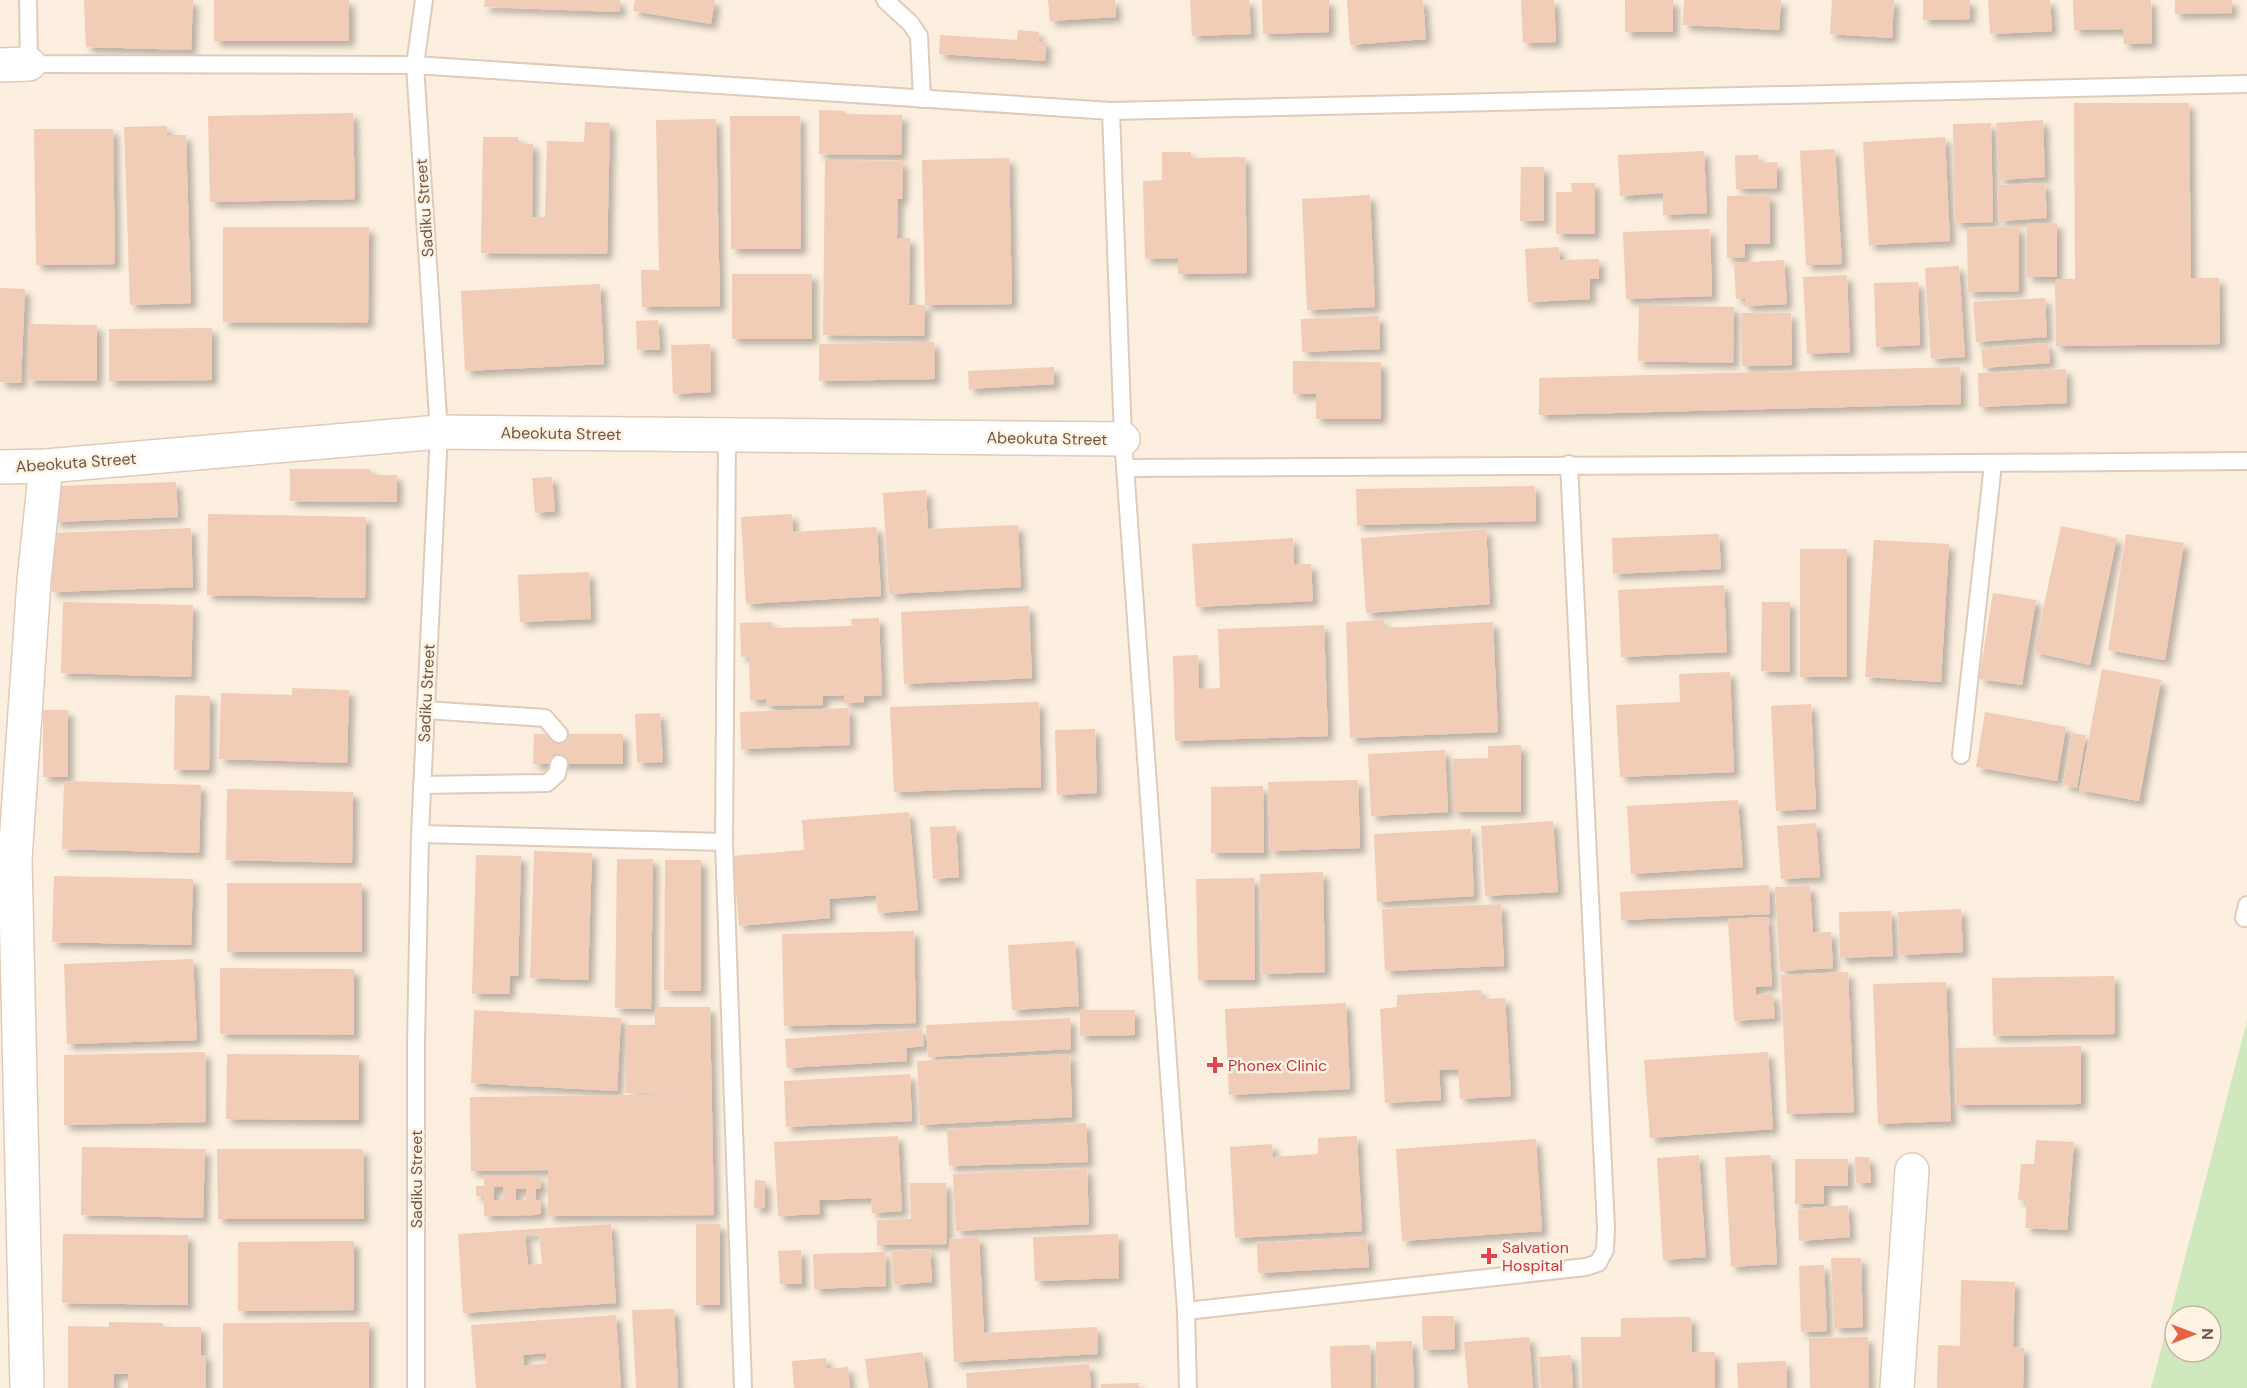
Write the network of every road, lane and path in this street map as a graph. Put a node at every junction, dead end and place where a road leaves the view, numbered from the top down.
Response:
1 (28, 0) edge
2 (424, 0) edge
3 (885, 0) edge
4 (15, 64) edge
5 (415, 66) junction
6 (2247, 84) edge
7 (922, 99) junction
8 (1111, 111) junction
9 (439, 432) junction
10 (727, 435) junction
11 (1124, 453) junction
12 (2247, 461) edge
13 (1569, 464) junction
14 (1992, 464) junction
15 (46, 466) junction
16 (0, 467) edge
17 (426, 711) junction
18 (559, 734) dead end
19 (1960, 756) dead end
20 (559, 764) dead end
21 (422, 785) junction
22 (420, 834) junction
23 (724, 842) junction
24 (1912, 1170) dead end
25 (1186, 1311) junction
26 (27, 1388) edge
27 (416, 1388) edge
28 (743, 1388) edge
29 (1188, 1388) edge
30 (1897, 1388) edge

1 - 4 lane
2 - 5 lane, Sadiku Street
3 - 7 lane
4 - 5 lane
5 - 7 lane
5 - 9 lane, Sadiku Street
6 - 8 lane
7 - 8 lane
8 - 11 lane
9 - 10 street, Abeokuta Street
9 - 15 street, Abeokuta Street
9 - 17 lane, Sadiku Street
10 - 11 street, Abeokuta Street
10 - 23 lane
11 - 13 lane
11 - 25 lane
12 - 14 lane
13 - 14 lane
13 - 25 lane
14 - 19 lane
15 - 16 street, Abeokuta Street
15 - 26 street
17 - 18 lane
17 - 21 lane, Sadiku Street
20 - 21 lane
21 - 22 lane, Sadiku Street
22 - 23 lane
22 - 27 lane, Sadiku Street
23 - 28 lane
24 - 30 street
25 - 29 lane

